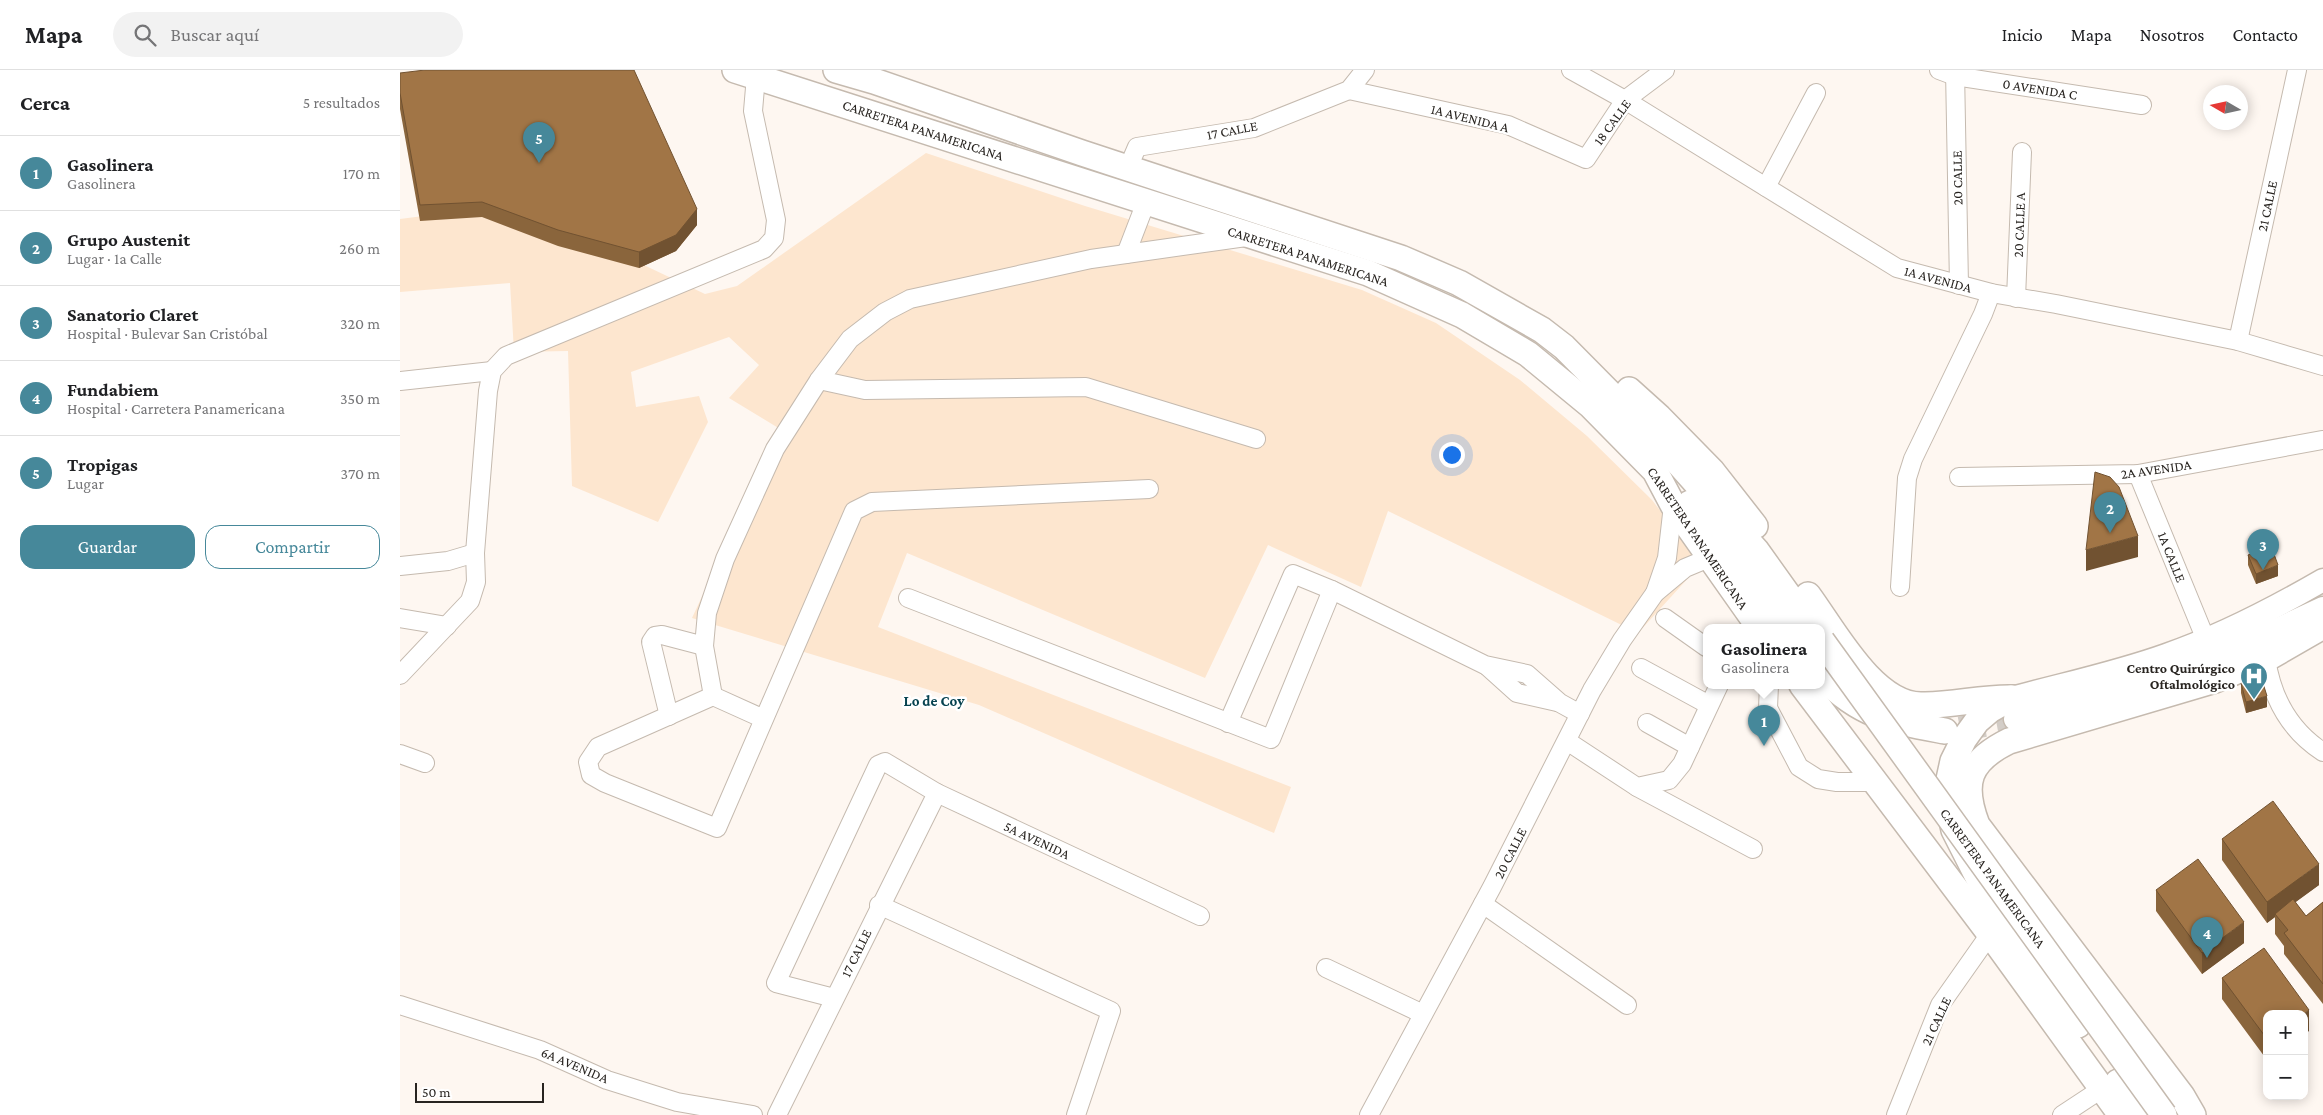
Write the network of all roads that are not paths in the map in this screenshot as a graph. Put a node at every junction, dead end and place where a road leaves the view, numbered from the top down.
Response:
1 (836, 70) edge
2 (1365, 70) edge
3 (1571, 70) edge
4 (1665, 70) edge
5 (2297, 70) edge
6 (1950, 72) edge
7 (745, 73) edge
8 (875, 75) edge
9 (1349, 90) junction
10 (1816, 93) dead end
11 (1625, 100) junction
12 (2142, 105) dead end
13 (2022, 152) dead end
14 (1586, 159) joint
15 (1128, 168) junction
16 (1766, 187) junction
17 (1146, 202) junction
18 (1248, 236) junction
19 (1126, 254) junction
20 (1958, 285) junction
21 (1991, 293) junction
22 (2016, 298) junction
23 (2238, 342) junction
24 (1564, 347) junction
25 (2323, 366) edge
26 (492, 371) junction
27 (819, 380) junction
28 (400, 381) edge
29 (1256, 438) dead end
30 (2322, 440) dead end
31 (1655, 471) junction
32 (2138, 474) junction
33 (1959, 477) dead end
34 (1149, 489) dead end
35 (1673, 504) junction
36 (474, 553) junction
37 (1709, 558) junction
38 (400, 566) edge
39 (2323, 580) edge
40 (1900, 587) dead end
41 (1332, 590) junction
42 (1655, 593) junction
43 (908, 598) dead end
44 (2323, 608) edge
45 (400, 618) edge
46 (1665, 618) dead end
47 (1756, 624) edge
48 (1782, 624) edge
49 (1809, 624) edge
50 (447, 626) junction
51 (2323, 626) edge
52 (2206, 640) junction
53 (1703, 645) edge
54 (1825, 645) edge
55 (704, 646) junction
56 (2266, 659) junction
57 (1641, 668) dead end
58 (400, 675) edge
59 (1825, 680) edge
60 (1717, 689) edge
61 (1770, 689) edge
62 (1805, 689) edge
63 (713, 696) junction
64 (1709, 705) junction
65 (2013, 708) junction
66 (1580, 714) junction
67 (669, 716) junction
68 (764, 719) junction
69 (1228, 723) junction
70 (1647, 723) dead end
71 (1945, 731) tunnel mouth
72 (1567, 741) junction
73 (1690, 747) junction
74 (2323, 752) edge
75 (400, 754) edge
76 (424, 763) dead end
77 (1877, 782) junction
78 (1637, 787) junction
79 (937, 793) junction
80 (1753, 849) dead end
81 (1483, 904) junction
82 (879, 905) junction
83 (1200, 916) dead end
84 (1990, 934) junction
85 (1326, 968) dead end
86 (834, 998) junction
87 (400, 1005) edge
88 (1627, 1005) dead end
89 (1423, 1014) junction
90 (2103, 1088) junction
91 (726, 1113) edge
92 (753, 1115) edge
93 (777, 1115) edge
94 (1076, 1115) edge
95 (1369, 1115) edge
96 (1896, 1115) edge
97 (2062, 1115) edge
98 (2121, 1115) edge
99 (2141, 1115) edge
100 (2164, 1115) edge
101 (2193, 1115) edge

1 - 8 highway, CARRETERA PANAMERICANA
2 - 9 street, 17 CALLE
3 - 11 street, 1A AVENIDA
4 - 11 street, 18 CALLE
5 - 23 street, 21 CALLE
6 - 12 street, 0 AVENIDA C
6 - 20 street, 20 CALLE
7 - 17 highway, CARRETERA PANAMERICANA
7 - 26 street
8 - 15 highway, CARRETERA PANAMERICANA
9 - 14 street, 1A AVENIDA A
9 - 15 street, 17 CALLE
10 - 16 street
11 - 14 street, 18 CALLE
11 - 16 street, 1A AVENIDA
13 - 22 street, 20 CALLE A
15 - 24 highway, CARRETERA PANAMERICANA
16 - 20 street, 1A AVENIDA
17 - 18 highway, CARRETERA PANAMERICANA
17 - 19 street
18 - 19 street
18 - 31 highway, CARRETERA PANAMERICANA
19 - 27 street
20 - 21 street, 1A AVENIDA
21 - 22 street, 1A AVENIDA
21 - 40 street
22 - 23 street, 1A AVENIDA
23 - 25 street, 1A AVENIDA
24 - 49 highway, CARRETERA PANAMERICANA
24 - 65 highway
26 - 28 street
26 - 36 street
27 - 29 street
27 - 55 street
30 - 32 street, 2A AVENIDA
31 - 35 highway, CARRETERA PANAMERICANA
31 - 48 highway
32 - 33 street, 2A AVENIDA
32 - 52 street, 1A CALLE
34 - 68 street
35 - 37 highway, CARRETERA PANAMERICANA
35 - 42 street, 20 CALLE
36 - 38 street
36 - 50 street
37 - 42 street, 20 CALLE
37 - 47 highway, CARRETERA PANAMERICANA
39 - 52 main road
41 - 66 street
41 - 69 street
41 - 69 street
42 - 66 street, 20 CALLE
43 - 69 street
44 - 65 main road
45 - 50 street
46 - 53 street
50 - 58 street
51 - 56 highway
52 - 65 main road
54 - 100 highway, CARRETERA PANAMERICANA, bridge
55 - 63 street
55 - 67 street
56 - 74 street
56 - 101 highway
57 - 64 street
59 - 71 highway
60 - 64 street
61 - 77 street
62 - 77 highway
63 - 67 street
63 - 68 street
64 - 73 street
65 - 99 highway
66 - 72 street, 20 CALLE
67 - 68 street
70 - 73 street
72 - 78 street
72 - 81 street, 20 CALLE
73 - 78 street
75 - 76 street
77 - 84 highway
78 - 80 street
79 - 82 street, 17 CALLE
79 - 83 street, 5A AVENIDA
79 - 86 street, 5A AVENIDA
81 - 88 street
81 - 89 street, 20 CALLE
82 - 86 street, 17 CALLE
82 - 94 street
84 - 90 highway
84 - 96 street, 21 CALLE
85 - 89 street
86 - 93 street, 17 CALLE
87 - 91 street, 6A AVENIDA
89 - 95 street, 20 CALLE
90 - 97 street
90 - 98 highway
91 - 92 street, 6A AVENIDA

